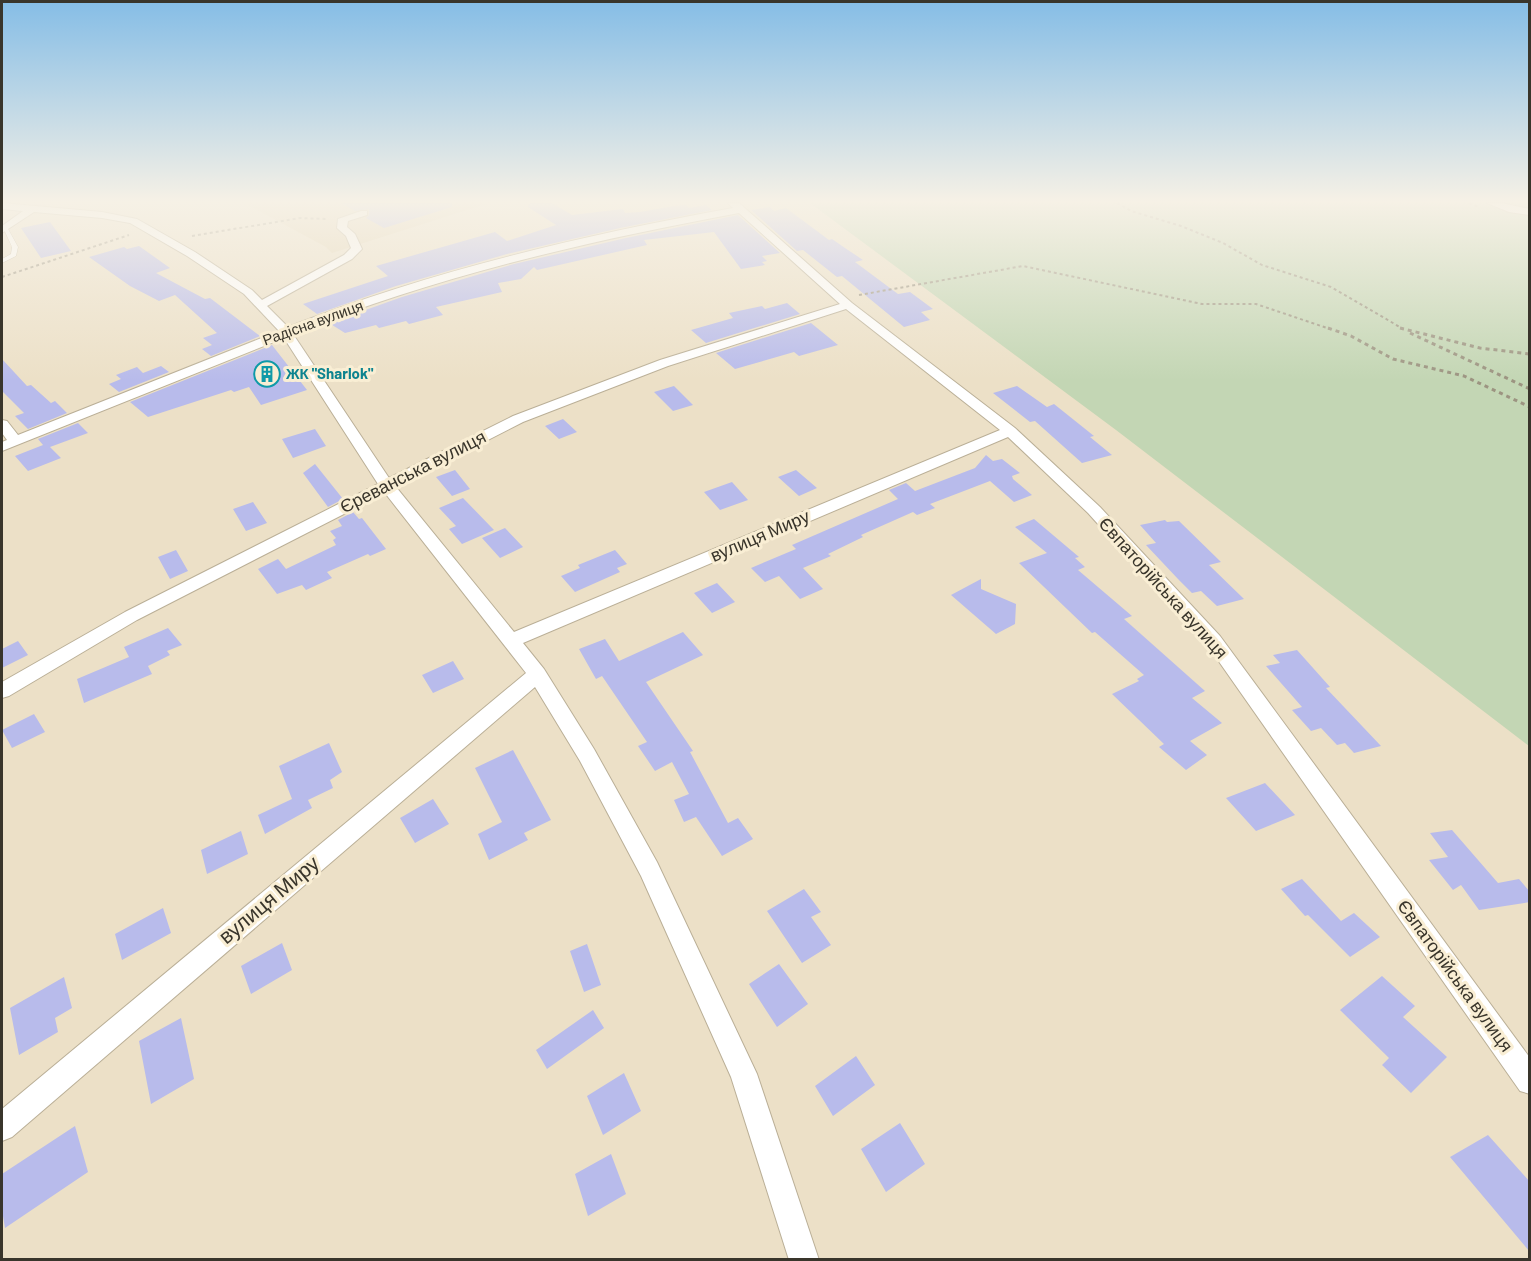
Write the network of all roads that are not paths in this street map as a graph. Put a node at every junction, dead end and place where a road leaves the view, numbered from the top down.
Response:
1 (203, 262) edge
2 (338, 262) edge
3 (507, 262) edge
4 (800, 262) edge
5 (844, 301) junction
6 (260, 305) junction
7 (286, 332) junction
8 (2, 424) edge
9 (1010, 431) junction
10 (8, 444) edge
11 (386, 485) junction
12 (511, 641) junction
13 (537, 674) junction
14 (2, 692) edge
15 (1530, 1081) edge
16 (2, 1127) edge
17 (804, 1260) edge

1 - 6 street
2 - 6 street
3 - 7 street, Радісна вулиця
4 - 5 street, Євпаторійська вулиця
5 - 9 street, Євпаторійська вулиця
5 - 11 street, Єреванська вулиця
6 - 7 street
7 - 10 street, Радісна вулиця
7 - 11 street
8 - 10 street
9 - 12 street, вулиця Миру
9 - 15 street, Євпаторійська вулиця
11 - 12 street
11 - 14 street, Єреванська вулиця
12 - 13 street
13 - 16 street, вулиця Миру
13 - 17 street

